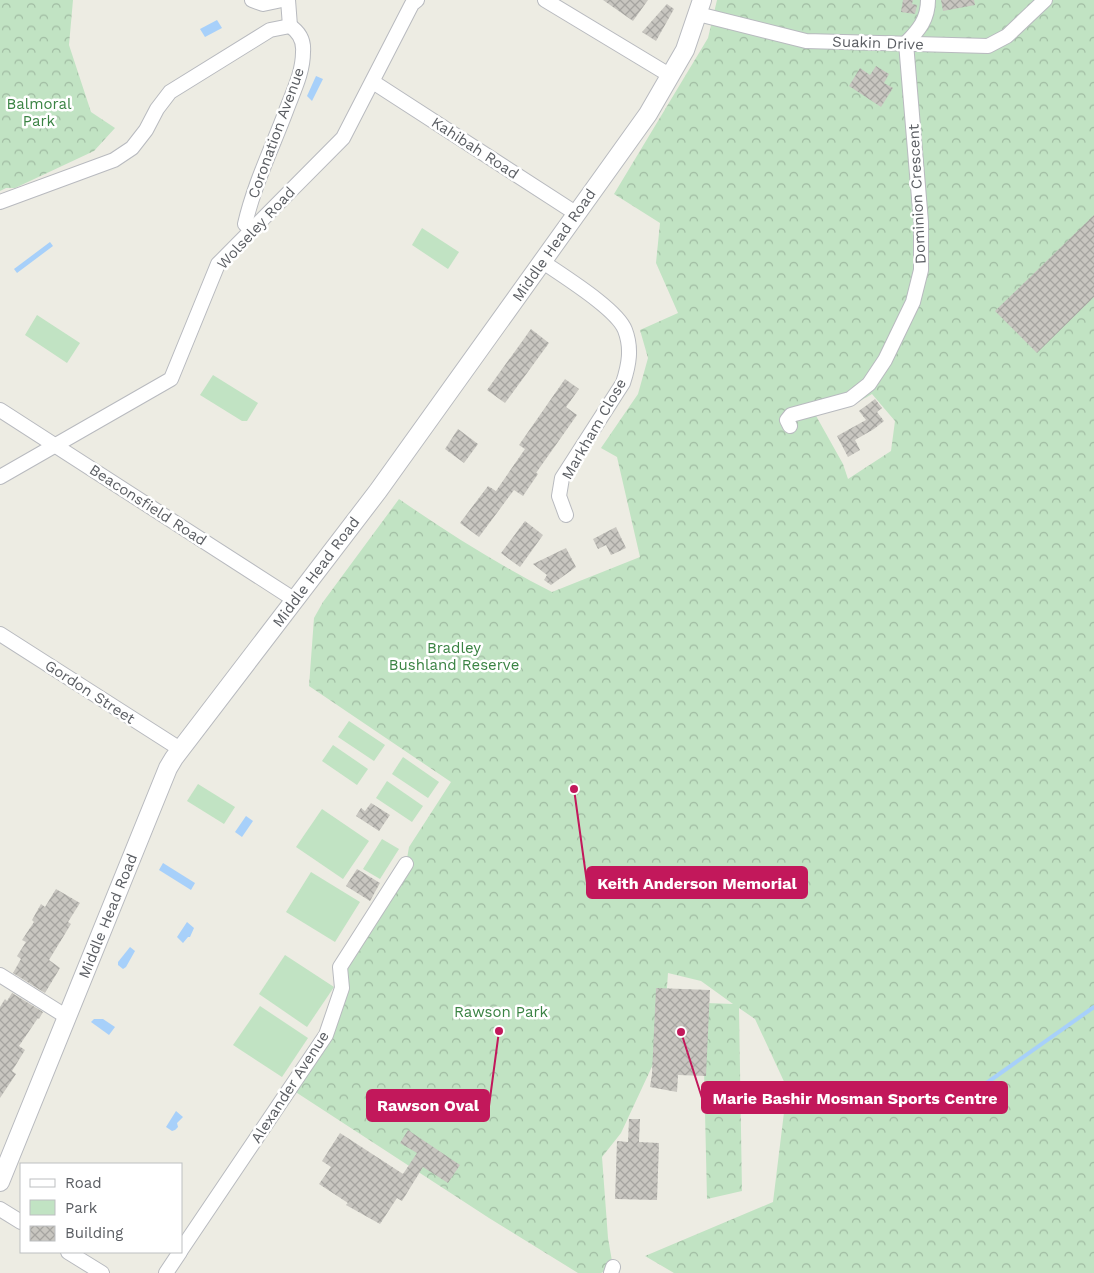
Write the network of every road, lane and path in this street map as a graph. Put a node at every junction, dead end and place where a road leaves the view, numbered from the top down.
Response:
1 (252, 0) edge
2 (282, 0) edge
3 (288, 0) edge
4 (417, 0) edge
5 (545, 0) edge
6 (928, 0) edge
7 (1045, 0) edge
8 (700, 7) edge
9 (290, 26) junction
10 (906, 43) junction
11 (671, 76) junction
12 (373, 82) junction
13 (0, 202) edge
14 (577, 214) junction
15 (252, 231) junction
16 (543, 262) junction
17 (0, 410) edge
18 (790, 426) dead end
19 (55, 445) junction
20 (0, 477) edge
21 (566, 515) dead end
22 (295, 600) junction
23 (0, 634) edge
24 (180, 749) junction
25 (406, 864) dead end
26 (0, 975) edge
27 (67, 1017) junction
28 (0, 1182) edge
29 (0, 1209) edge
30 (20, 1221) edge
31 (182, 1250) edge
32 (70, 1253) edge
33 (180, 1253) edge
34 (102, 1273) edge
35 (166, 1273) edge

1 - 2 street
3 - 9 street
4 - 12 street, Wolseley Road
5 - 11 street
6 - 10 street
7 - 10 street, Suakin Drive
8 - 10 street, Suakin Drive
8 - 11 street, Middle Head Road
9 - 13 street
9 - 15 street, Coronation Avenue
10 - 18 street, Dominion Crescent
11 - 14 street, Middle Head Road
12 - 14 street, Kahibah Road
12 - 15 street, Wolseley Road
14 - 16 street, Middle Head Road
15 - 19 street, Wolseley Road
16 - 21 street, Markham Close
16 - 22 street, Middle Head Road
17 - 19 street, Beaconsfield Road
19 - 20 street, Wolseley Road
19 - 22 street, Beaconsfield Road
22 - 24 street, Middle Head Road
23 - 24 street, Gordon Street
24 - 27 street, Middle Head Road
25 - 31 street, Alexander Avenue
26 - 27 street
27 - 28 street, Middle Head Road
29 - 30 street
32 - 34 street
33 - 35 street, Alexander Avenue

